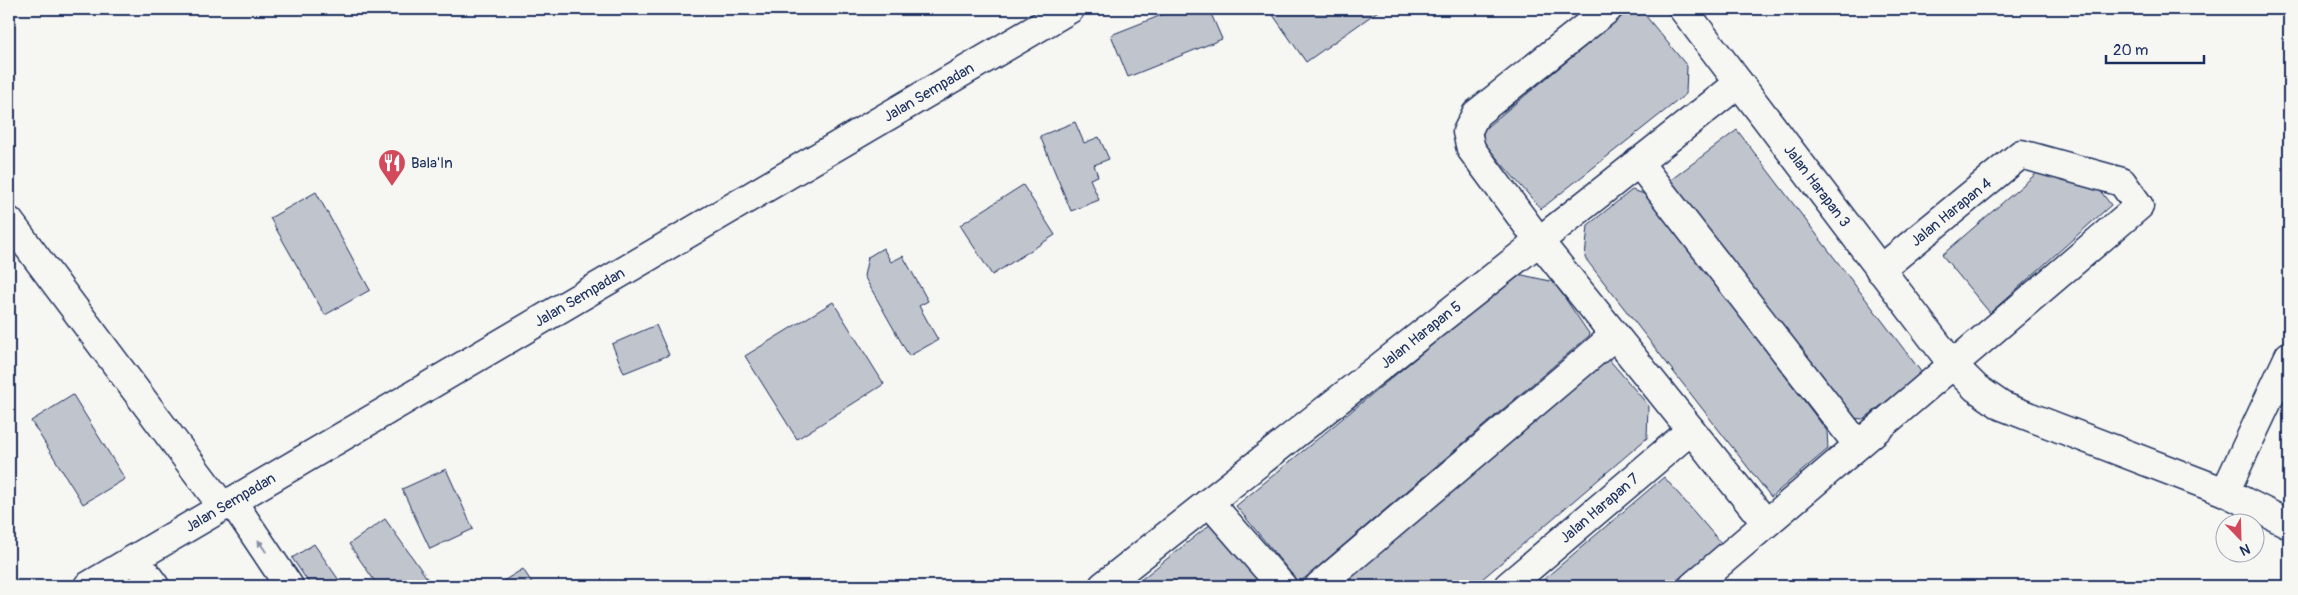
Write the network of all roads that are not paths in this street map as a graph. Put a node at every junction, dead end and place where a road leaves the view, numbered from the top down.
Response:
1 (1070, 9) edge
2 (1608, 9) edge
3 (1683, 9) edge
4 (1739, 83) junction
5 (1638, 162) junction
6 (9, 221) edge
7 (1540, 241) junction
8 (1880, 270) junction
9 (1615, 334) junction
10 (2289, 356) edge
11 (1953, 365) junction
12 (1691, 430) junction
13 (1858, 446) junction
14 (2224, 492) junction
15 (1209, 502) junction
16 (227, 504) junction
17 (1766, 524) junction
18 (2289, 524) edge
19 (135, 559) junction
20 (88, 586) edge
21 (155, 586) edge
22 (289, 586) edge
23 (1103, 586) edge
24 (1282, 586) edge
25 (1319, 586) edge
26 (1508, 586) edge
27 (1693, 586) edge

1 - 16 street, Jalan Sempadan
2 - 7 street
3 - 4 street, Jalan Harapan 3
4 - 5 street, Jalan Harapan 5
4 - 8 street, Jalan Harapan 3
5 - 7 street, Jalan Harapan 5
5 - 13 street
6 - 16 street
7 - 9 street
7 - 15 street, Jalan Harapan 5
8 - 11 street, Jalan Harapan 3
8 - 11 street, Jalan Harapan 4
9 - 12 street
9 - 25 street
10 - 14 street
11 - 13 street
11 - 14 street, Jalan Harapan 3
12 - 17 street
12 - 26 street, Jalan Harapan 7
13 - 17 street
14 - 18 street, Jalan Harapan 3
15 - 23 street, Jalan Harapan 5
15 - 24 street
16 - 19 street, Jalan Sempadan
22 -> 16 street
17 - 27 street
19 - 20 street, Jalan Sempadan
19 - 21 street

